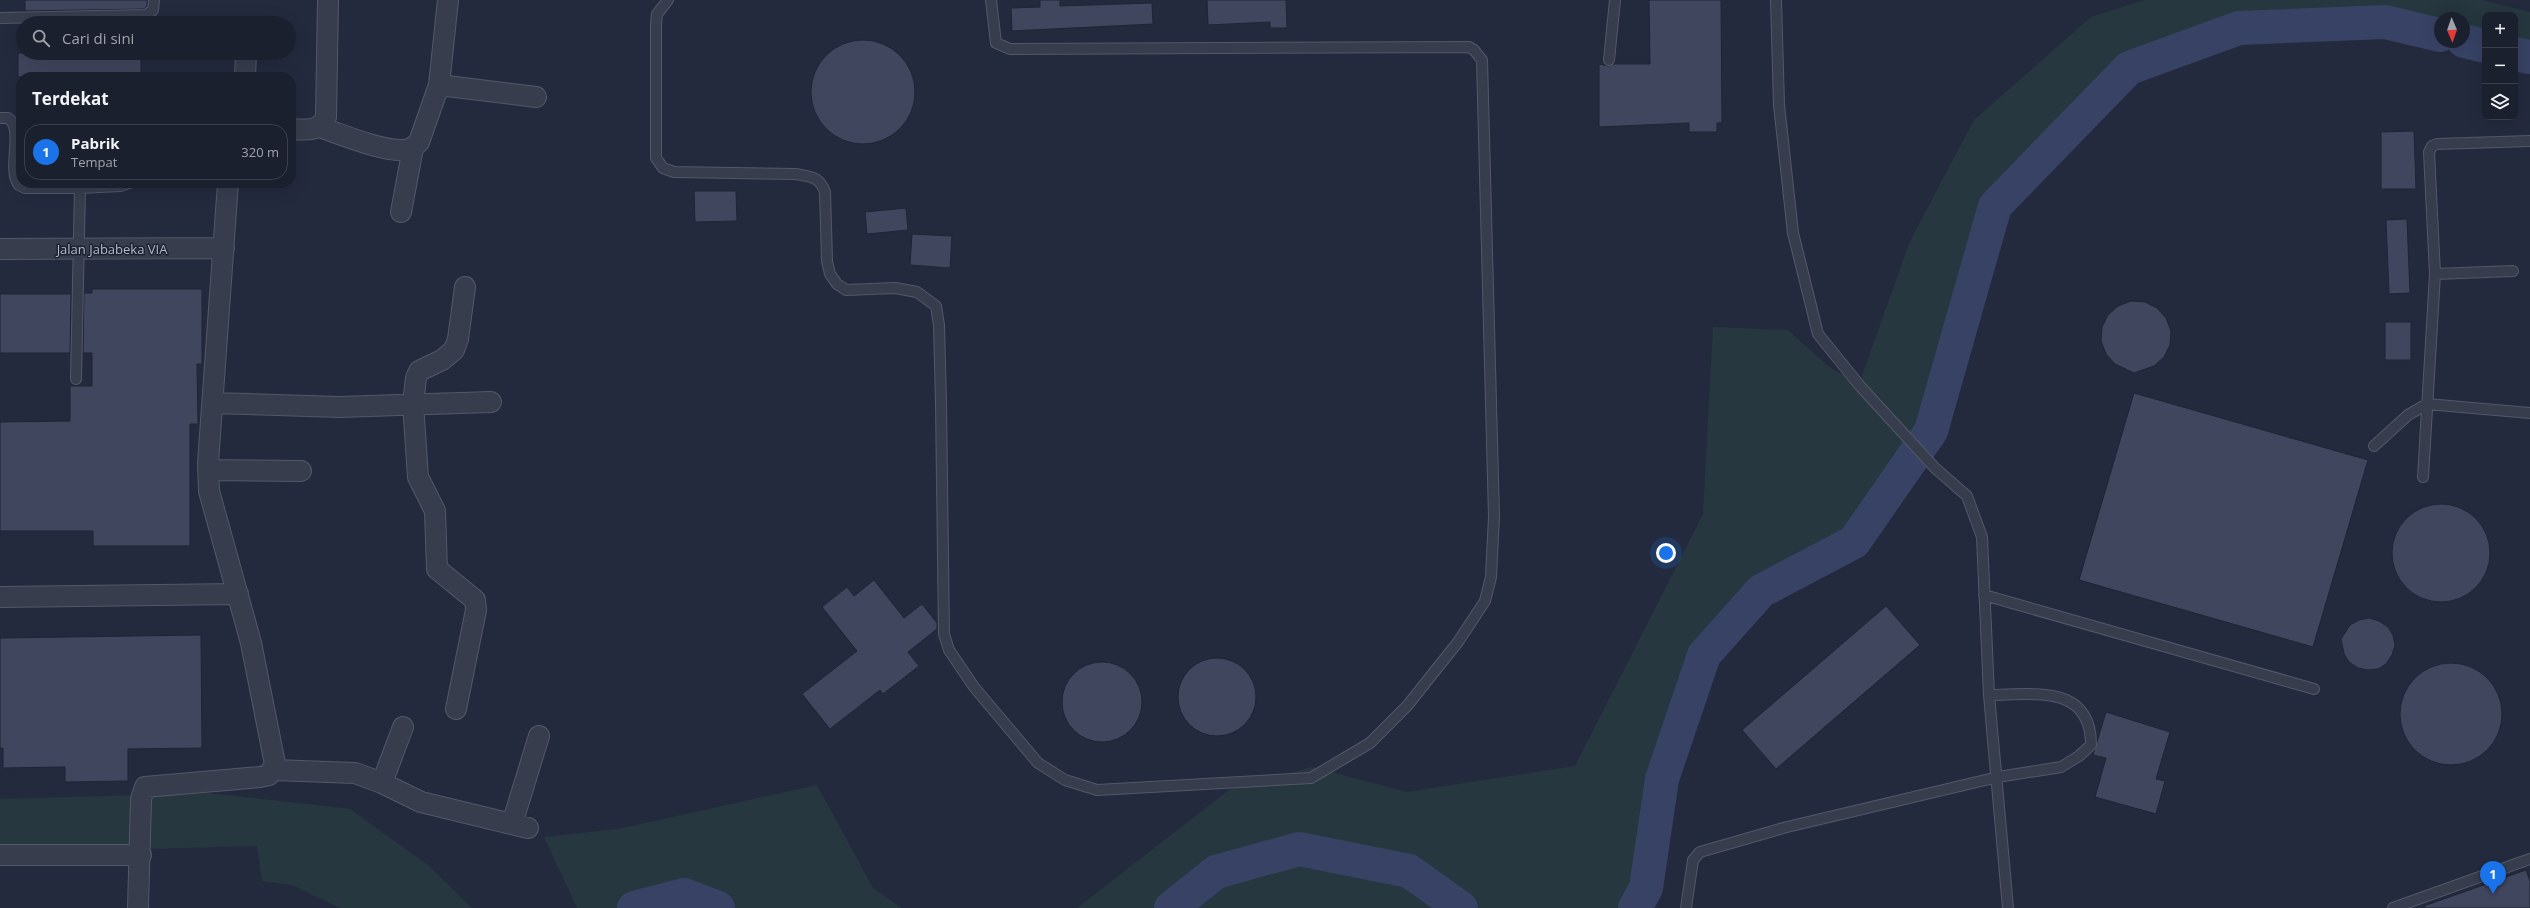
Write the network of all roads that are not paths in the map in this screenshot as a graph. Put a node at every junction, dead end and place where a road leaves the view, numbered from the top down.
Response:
1 (154, 0) edge
2 (328, 0) edge
3 (448, 0) edge
4 (668, 0) edge
5 (991, 0) edge
6 (1615, 0) edge
7 (1776, 0) edge
8 (97, 16) edge
9 (0, 18) edge
10 (16, 18) edge
11 (246, 60) edge
12 (1609, 60) dead end
13 (245, 72) edge
14 (438, 85) junction
15 (536, 97) dead end
16 (0, 118) edge
17 (319, 127) junction
18 (296, 129) edge
19 (2530, 142) edge
20 (414, 148) junction
21 (16, 178) edge
22 (25, 188) edge
23 (80, 188) joint
24 (228, 188) edge
25 (401, 212) dead end
26 (224, 248) junction
27 (79, 249) junction
28 (0, 250) edge
29 (2513, 271) dead end
30 (2435, 274) junction
31 (465, 287) dead end
32 (76, 379) dead end
33 (492, 402) dead end
34 (213, 403) junction
35 (413, 404) junction
36 (2427, 404) junction
37 (2530, 413) edge
38 (2374, 446) dead end
39 (208, 470) junction
40 (301, 471) dead end
41 (2423, 476) dead end
42 (238, 594) junction
43 (1984, 595) junction
44 (0, 597) edge
45 (2314, 689) dead end
46 (1989, 695) junction
47 (456, 709) dead end
48 (403, 727) dead end
49 (539, 736) dead end
50 (274, 770) junction
51 (1998, 777) junction
52 (382, 783) junction
53 (140, 850) junction
54 (0, 855) edge
55 (2530, 859) edge
56 (138, 908) edge
57 (1686, 908) edge
58 (2008, 908) edge
59 (2393, 908) edge

1 - 8 lane
2 - 17 street
3 - 14 street
4 - 5 lane
6 - 12 lane
7 - 43 lane
9 - 10 lane
11 - 13 street
14 - 15 street
14 - 20 street
16 - 21 lane
17 - 18 street
17 - 20 street
19 - 30 lane
20 - 25 street
22 - 23 lane
23 - 27 lane
24 - 26 street
26 - 27 street, Jalan Jababeka VIA
26 - 34 street
27 - 28 street, Jalan Jababeka VIA
27 - 32 lane
29 - 30 lane
30 - 36 lane
31 - 35 street
33 - 35 street
34 - 35 street
34 - 39 street
35 - 47 street
36 - 37 lane
36 - 38 lane
36 - 41 lane
39 - 40 street
39 - 42 street
42 - 44 street
42 - 50 street
43 - 45 lane
43 - 46 lane
46 - 51 lane
46 - 51 lane
48 - 52 street
49 - 52 street
50 - 52 street
50 - 53 street
51 - 57 lane
51 - 58 lane
53 - 54 street
53 - 56 street
55 - 59 lane

